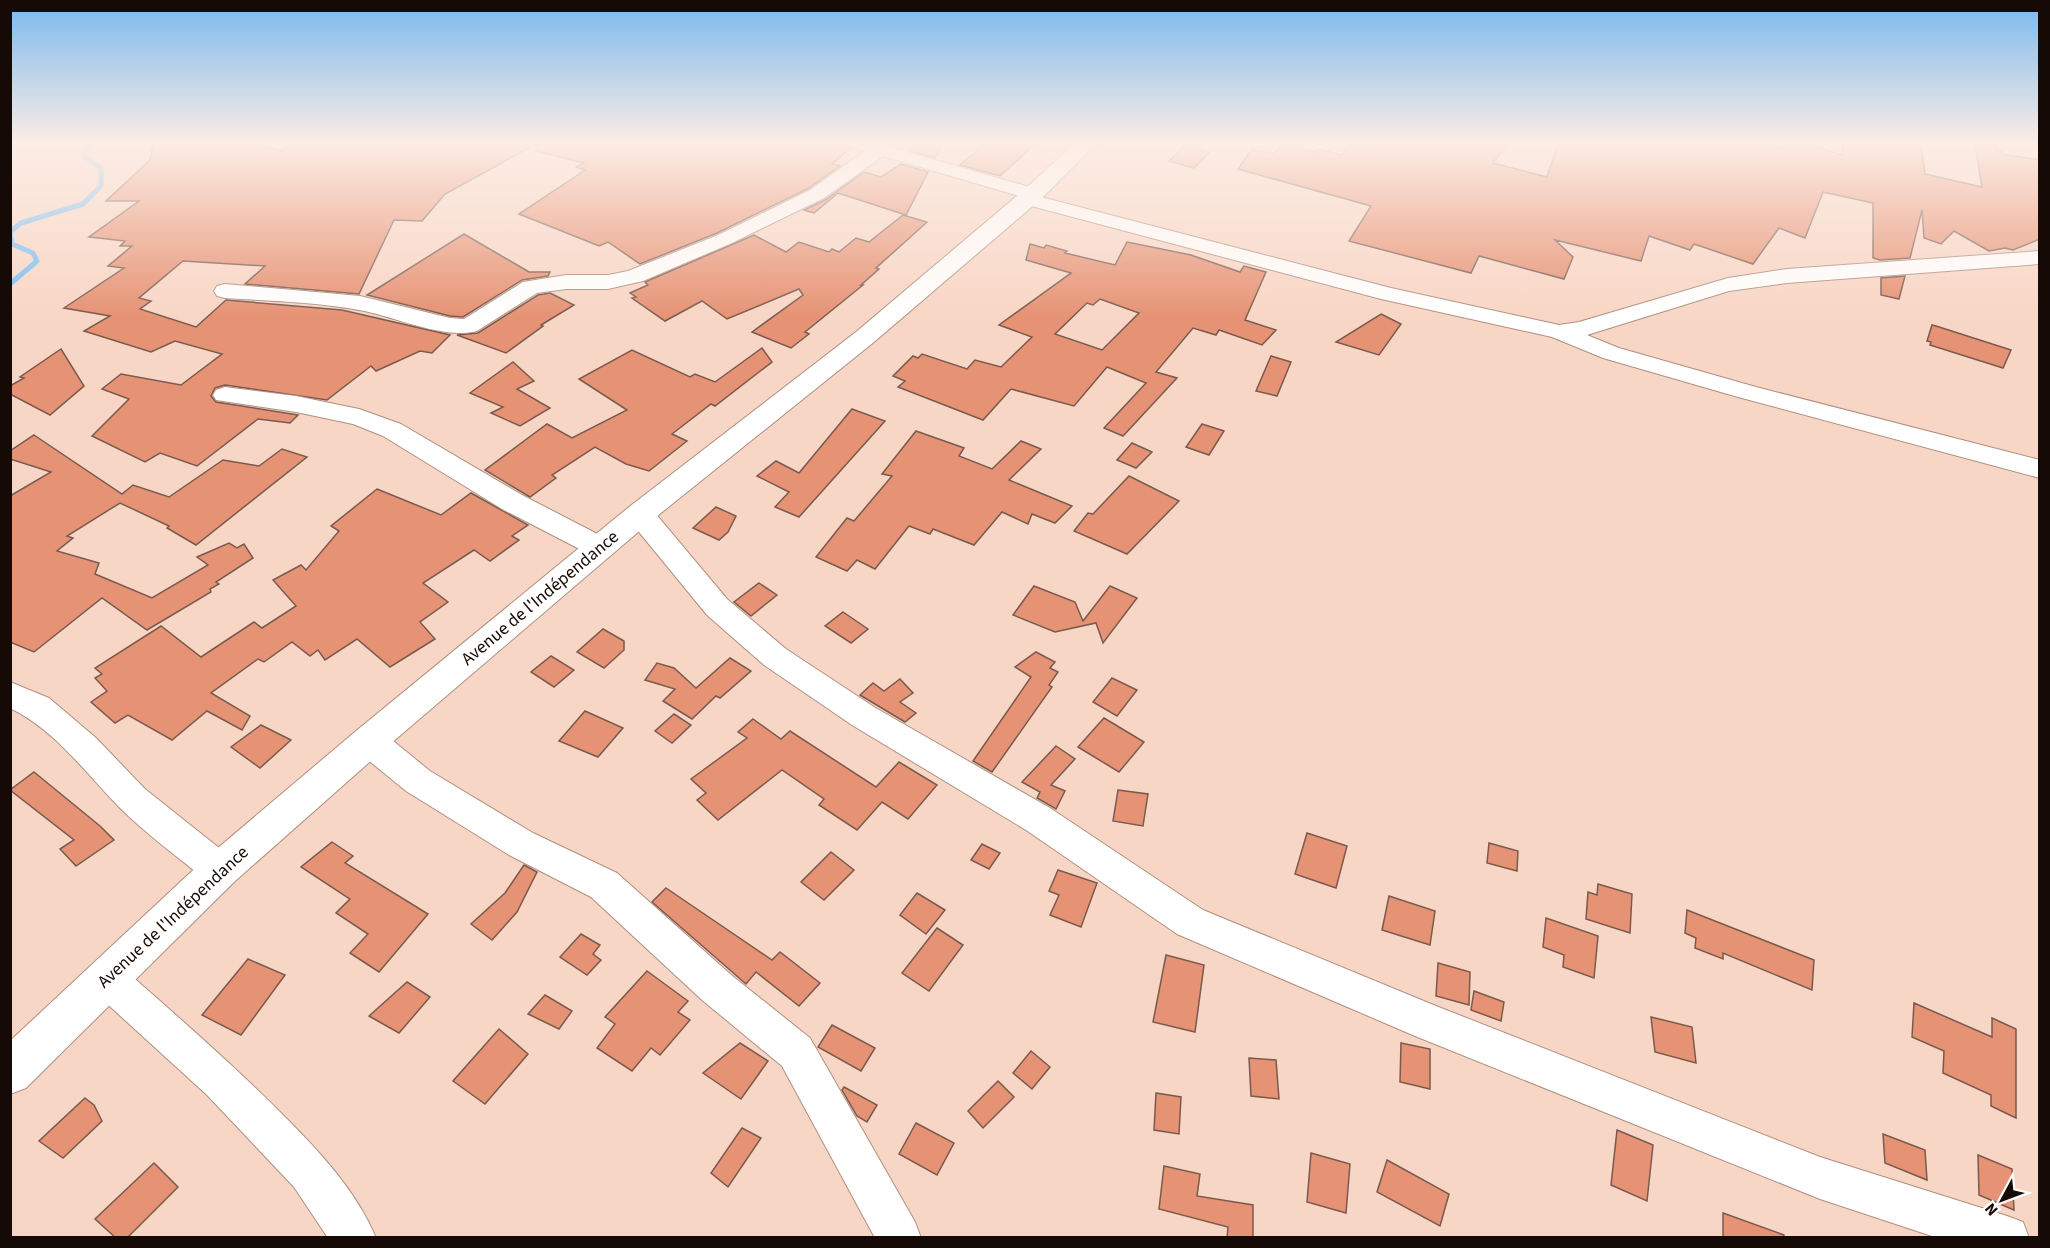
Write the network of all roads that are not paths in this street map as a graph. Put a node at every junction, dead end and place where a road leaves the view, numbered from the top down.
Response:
1 (800, 202) edge
2 (1023, 202) edge
3 (1053, 202) edge
4 (2040, 257) edge
5 (225, 291) dead end
6 (1559, 332) junction
7 (225, 395) dead end
8 (2040, 469) edge
9 (640, 514) junction
10 (601, 548) junction
11 (10, 694) edge
12 (369, 741) junction
13 (220, 870) junction
14 (106, 978) junction
15 (10, 1072) edge
16 (354, 1238) edge
17 (899, 1238) edge
18 (2007, 1238) edge

1 - 5 street
2 - 9 main road, Avenue de l'Indépendance
3 - 6 street
4 - 6 street
6 - 8 street
7 - 10 street
9 - 10 main road, Avenue de l'Indépendance
9 - 18 street
10 - 12 main road, Avenue de l'Indépendance
11 - 13 street
12 - 13 main road, Avenue de l'Indépendance
12 - 17 street
13 - 14 main road, Avenue de l'Indépendance
14 - 15 main road, Avenue de l'Indépendance
14 - 16 street

